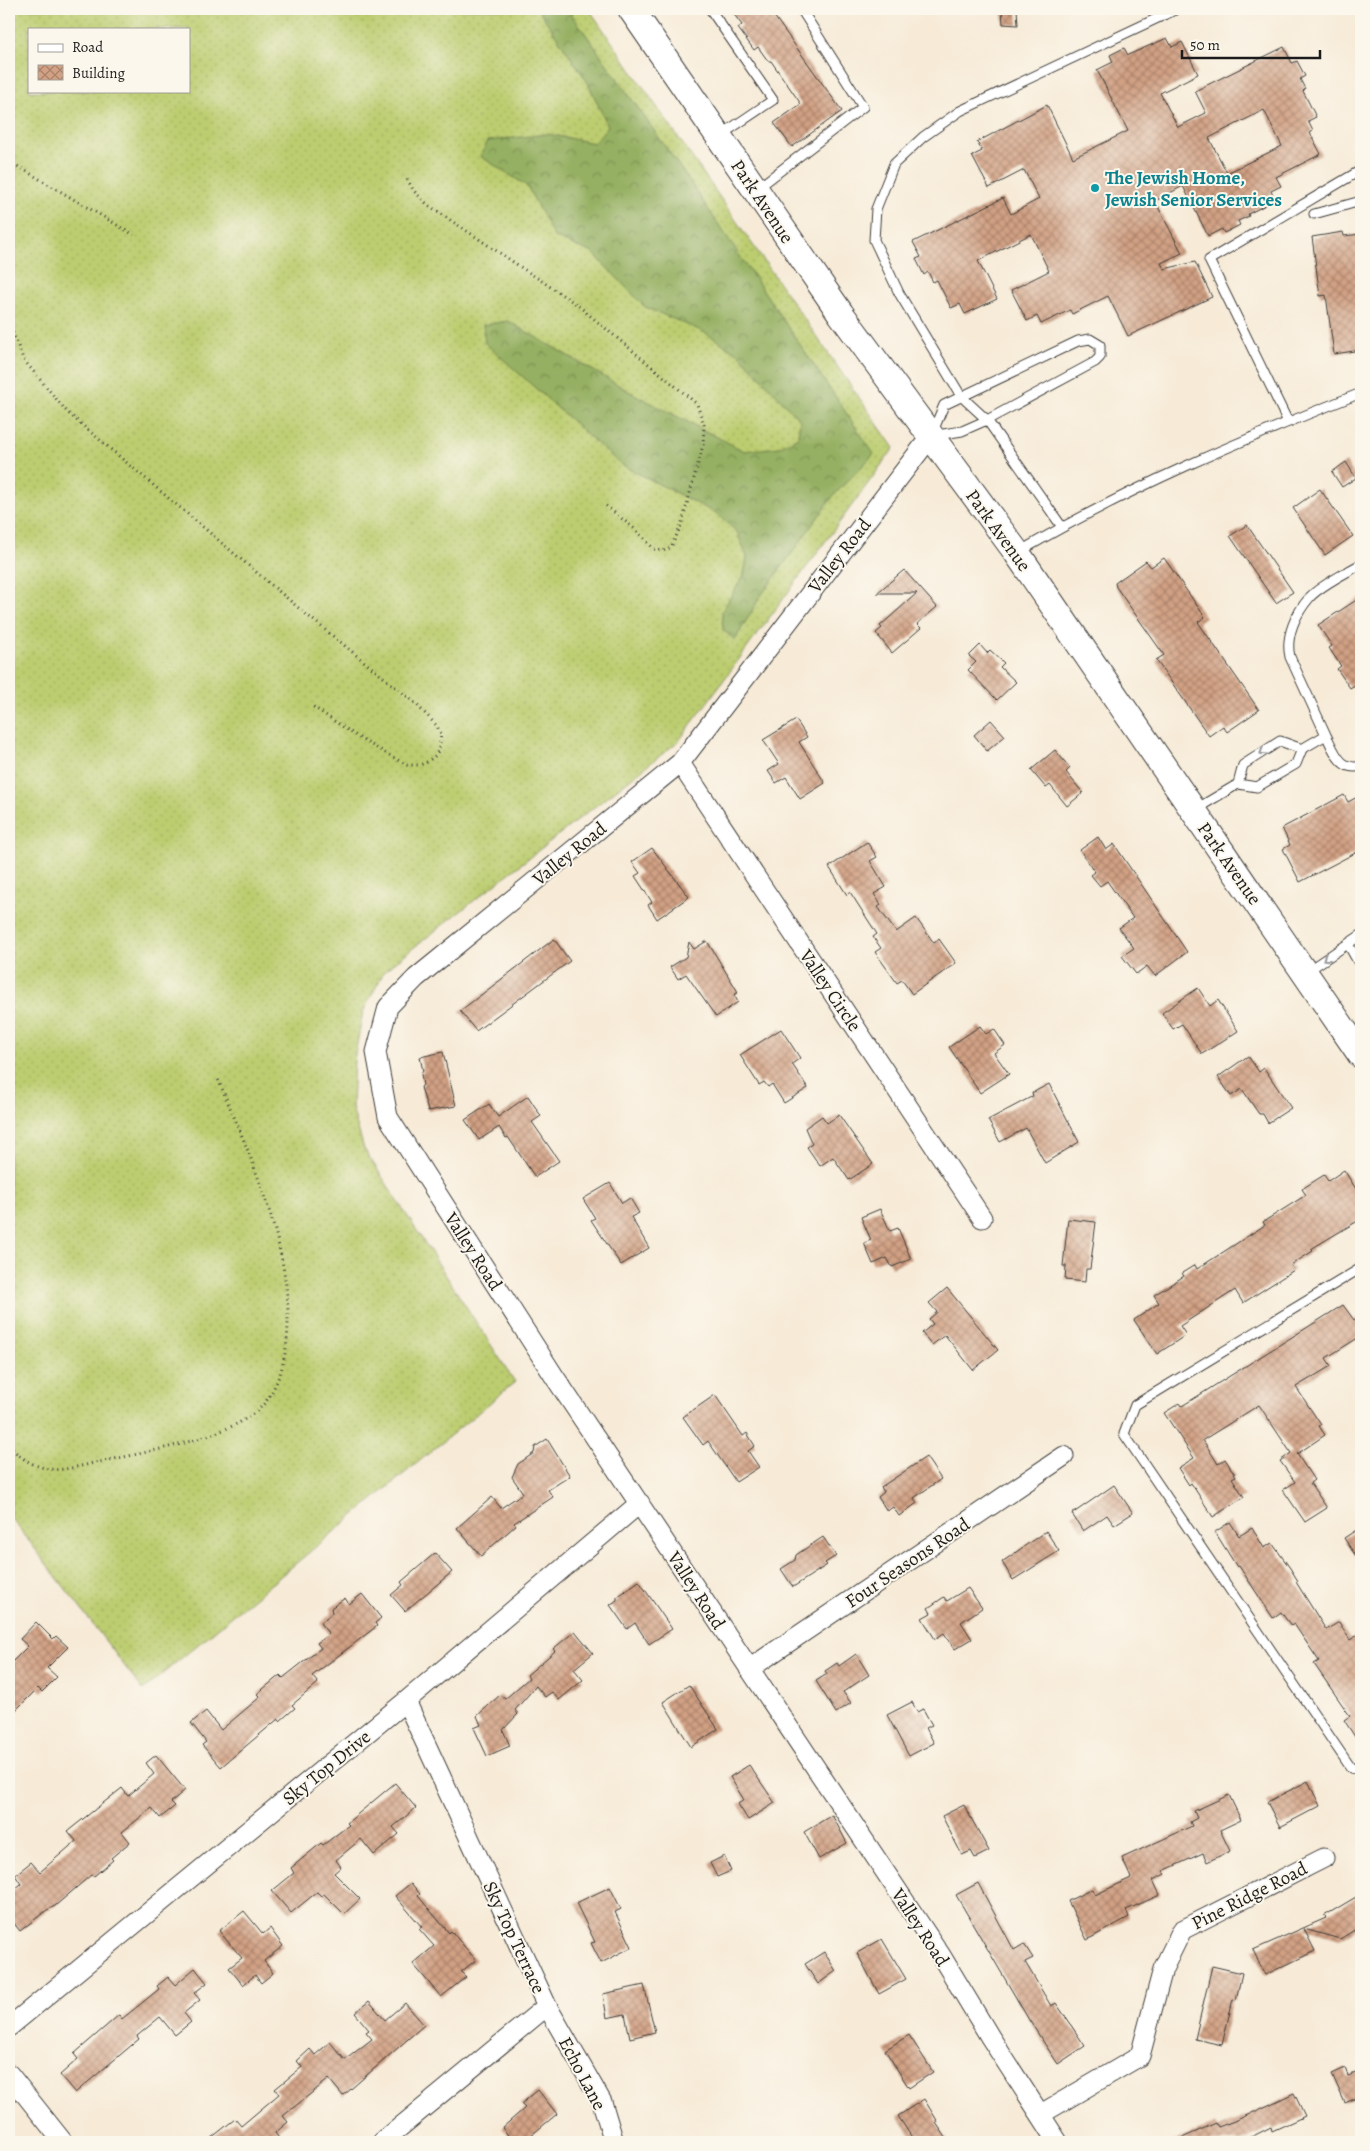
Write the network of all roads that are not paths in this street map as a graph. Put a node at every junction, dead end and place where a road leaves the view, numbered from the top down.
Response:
1 (631, 9) edge
2 (710, 9) edge
3 (801, 9) edge
4 (1177, 9) edge
5 (719, 137) junction
6 (1361, 170) edge
7 (755, 190) junction
8 (1361, 201) edge
9 (1314, 214) dead end
10 (1361, 394) edge
11 (961, 396) junction
12 (987, 420) junction
13 (1288, 422) junction
14 (931, 436) junction
15 (1062, 526) junction
16 (1017, 553) junction
17 (1360, 565) dead end
18 (1326, 735) junction
19 (1302, 749) junction
20 (680, 763) junction
21 (1361, 766) edge
22 (1238, 784) junction
23 (1194, 810) junction
24 (1361, 935) edge
25 (1348, 944) junction
26 (1361, 967) edge
27 (1305, 972) junction
28 (1361, 1056) edge
29 (982, 1218) dead end
30 (1361, 1268) edge
31 (1064, 1456) dead end
32 (640, 1503) junction
33 (749, 1669) junction
34 (406, 1701) junction
35 (1361, 1770) edge
36 (1324, 1858) dead end
37 (547, 2006) junction
38 (9, 2027) edge
39 (9, 2074) edge
40 (1041, 2114) junction
41 (63, 2142) edge
42 (382, 2142) edge
43 (614, 2142) edge
44 (1058, 2142) edge

1 - 5 main road, Park Avenue
2 - 5 lane
3 - 7 lane
4 - 11 lane
5 - 7 main road, Park Avenue
6 - 13 lane
7 - 14 main road, Park Avenue
8 - 9 lane
10 - 13 lane
11 - 12 lane
11 - 12 lane
11 - 14 lane
12 - 14 lane
12 - 15 lane
13 - 15 lane
14 - 16 main road, Park Avenue
14 - 20 street, Valley Road
15 - 16 lane
16 - 23 main road, Park Avenue
17 - 18 lane
18 - 19 lane
18 - 21 lane
19 - 22 lane
19 -> 22 lane
20 - 29 street, Valley Circle
20 - 32 street, Valley Road
22 - 23 lane
23 - 27 main road, Park Avenue
24 - 25 lane
25 - 26 lane
25 -> 27 lane
27 - 28 main road, Park Avenue
30 - 35 lane
31 - 33 street, Four Seasons Road
32 - 33 street, Valley Road
32 - 34 street, Sky Top Drive
33 - 40 street, Valley Road
34 - 37 street, Sky Top Terrace
34 - 38 street, Sky Top Drive
36 - 40 street, Pine Ridge Road
37 - 42 street, Sky Top Terrace
37 - 43 street, Echo Lane
39 - 41 street
40 - 44 street, Valley Road

